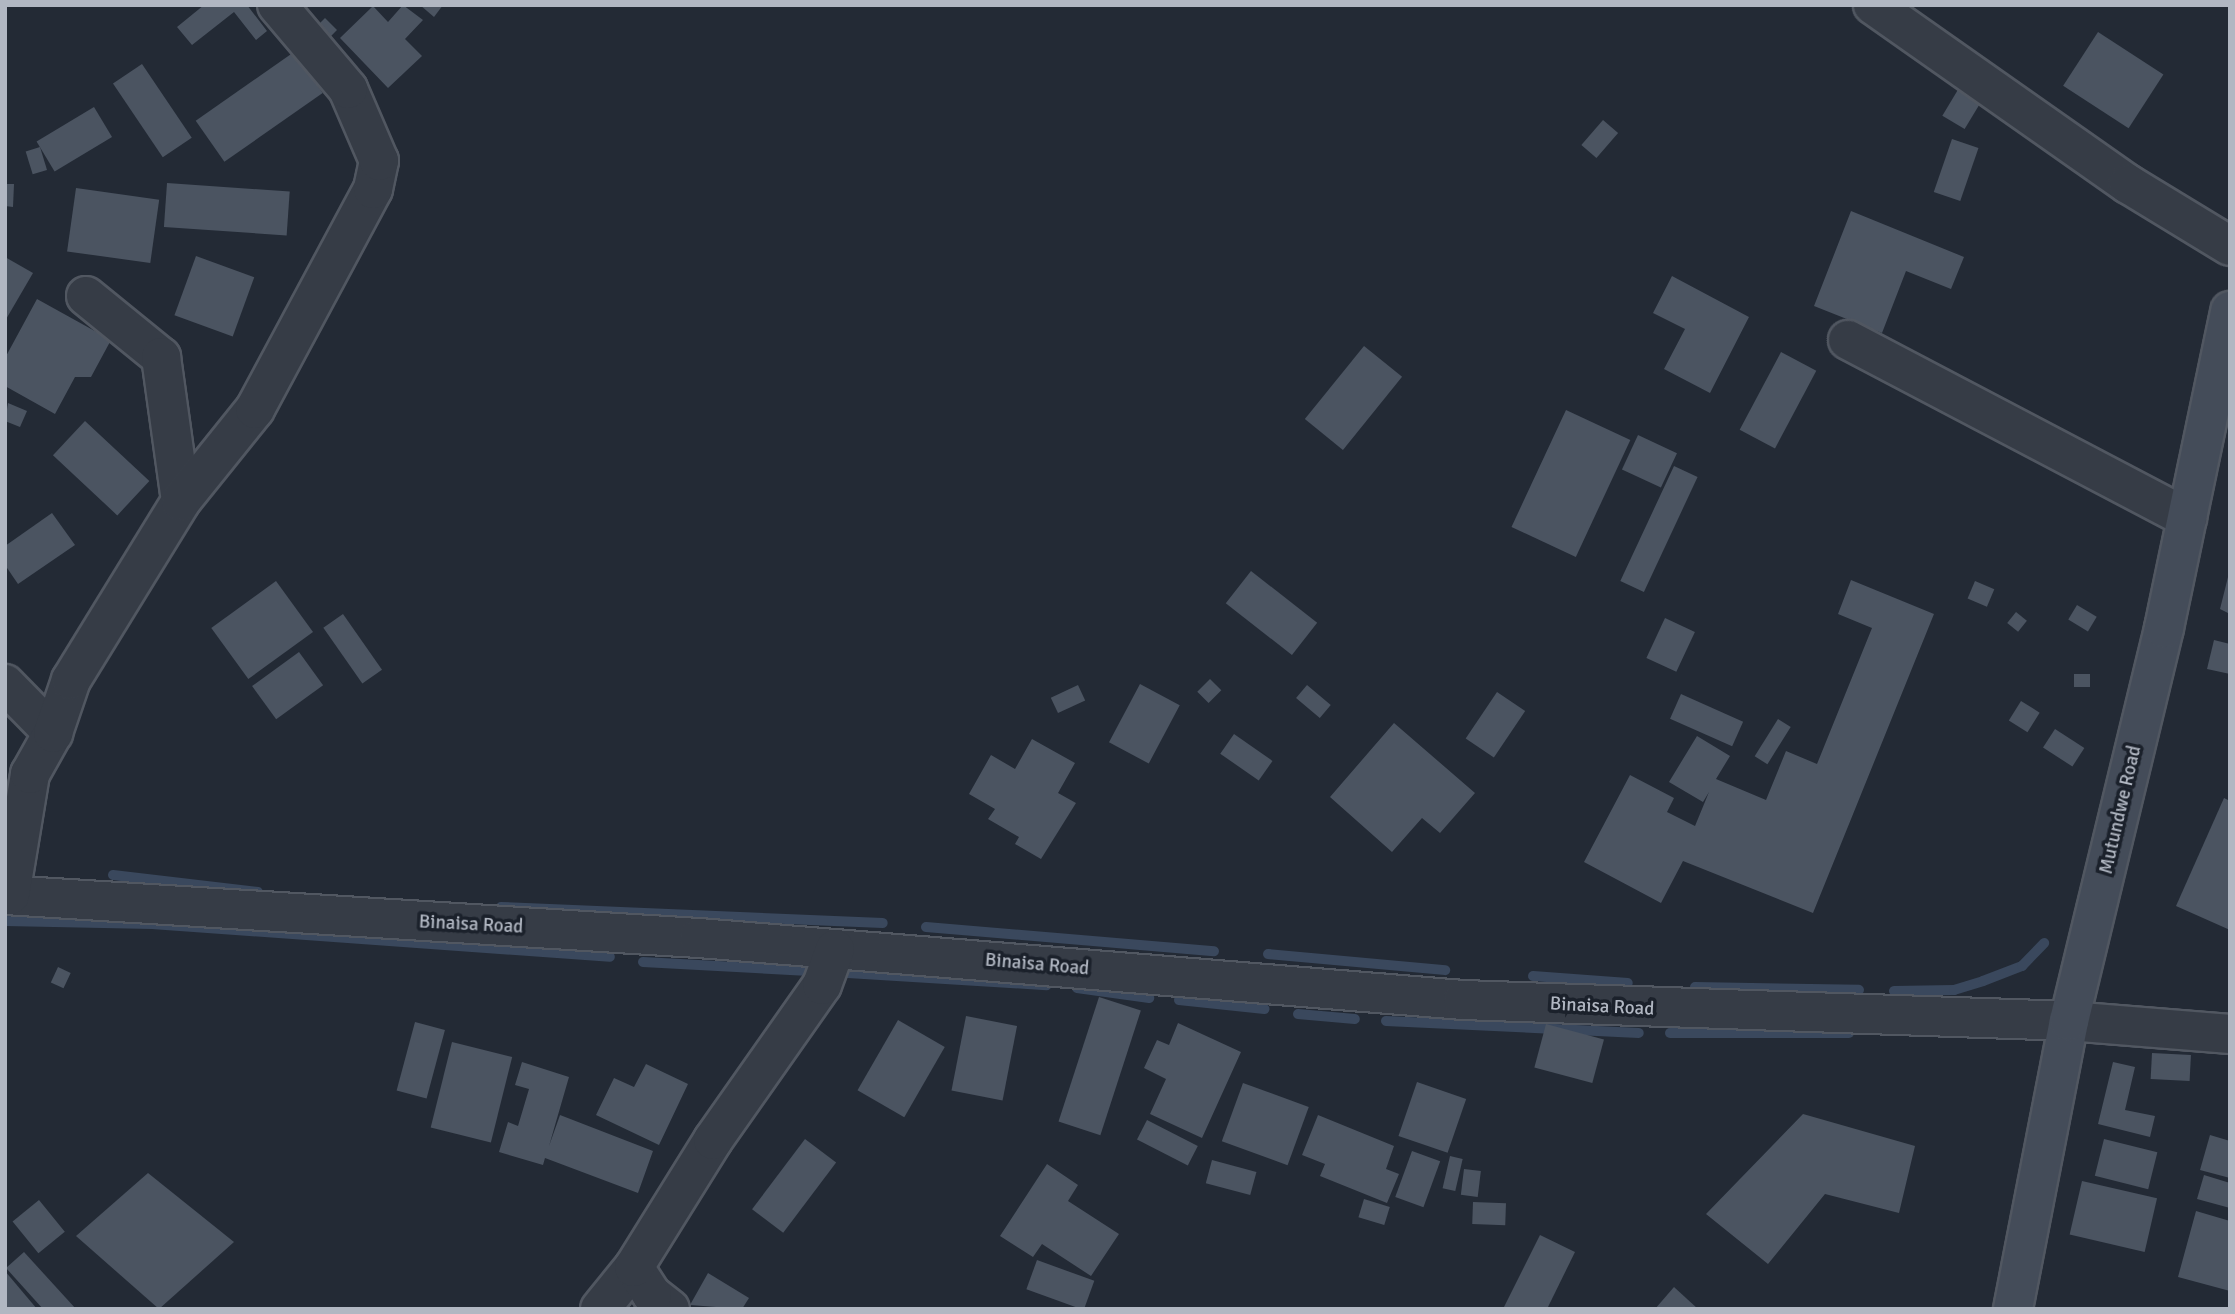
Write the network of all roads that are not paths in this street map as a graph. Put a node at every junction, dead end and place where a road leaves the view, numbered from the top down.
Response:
1 (277, 5) edge
2 (1873, 5) edge
3 (2230, 246) edge
4 (86, 296) dead end
5 (2230, 311) edge
6 (1848, 340) dead end
7 (181, 501) junction
8 (2187, 517) junction
9 (5, 684) edge
10 (53, 733) junction
11 (8, 895) edge
12 (835, 949) junction
13 (2069, 1021) junction
14 (2230, 1034) edge
15 (634, 1267) junction
16 (600, 1309) edge
17 (670, 1309) edge
18 (2013, 1309) edge

1 - 7 street
2 - 3 street
4 - 7 street
5 - 8 main road, Mutundwe Road
6 - 8 street
7 - 10 street
8 - 13 main road, Mutundwe Road
9 - 10 street
10 - 11 street
11 - 12 street, Binaisa Road
12 - 13 street, Binaisa Road
12 - 15 street
13 - 14 street, Binaisa Road
13 - 18 main road, Mutundwe Road
15 - 16 street
15 - 17 street

